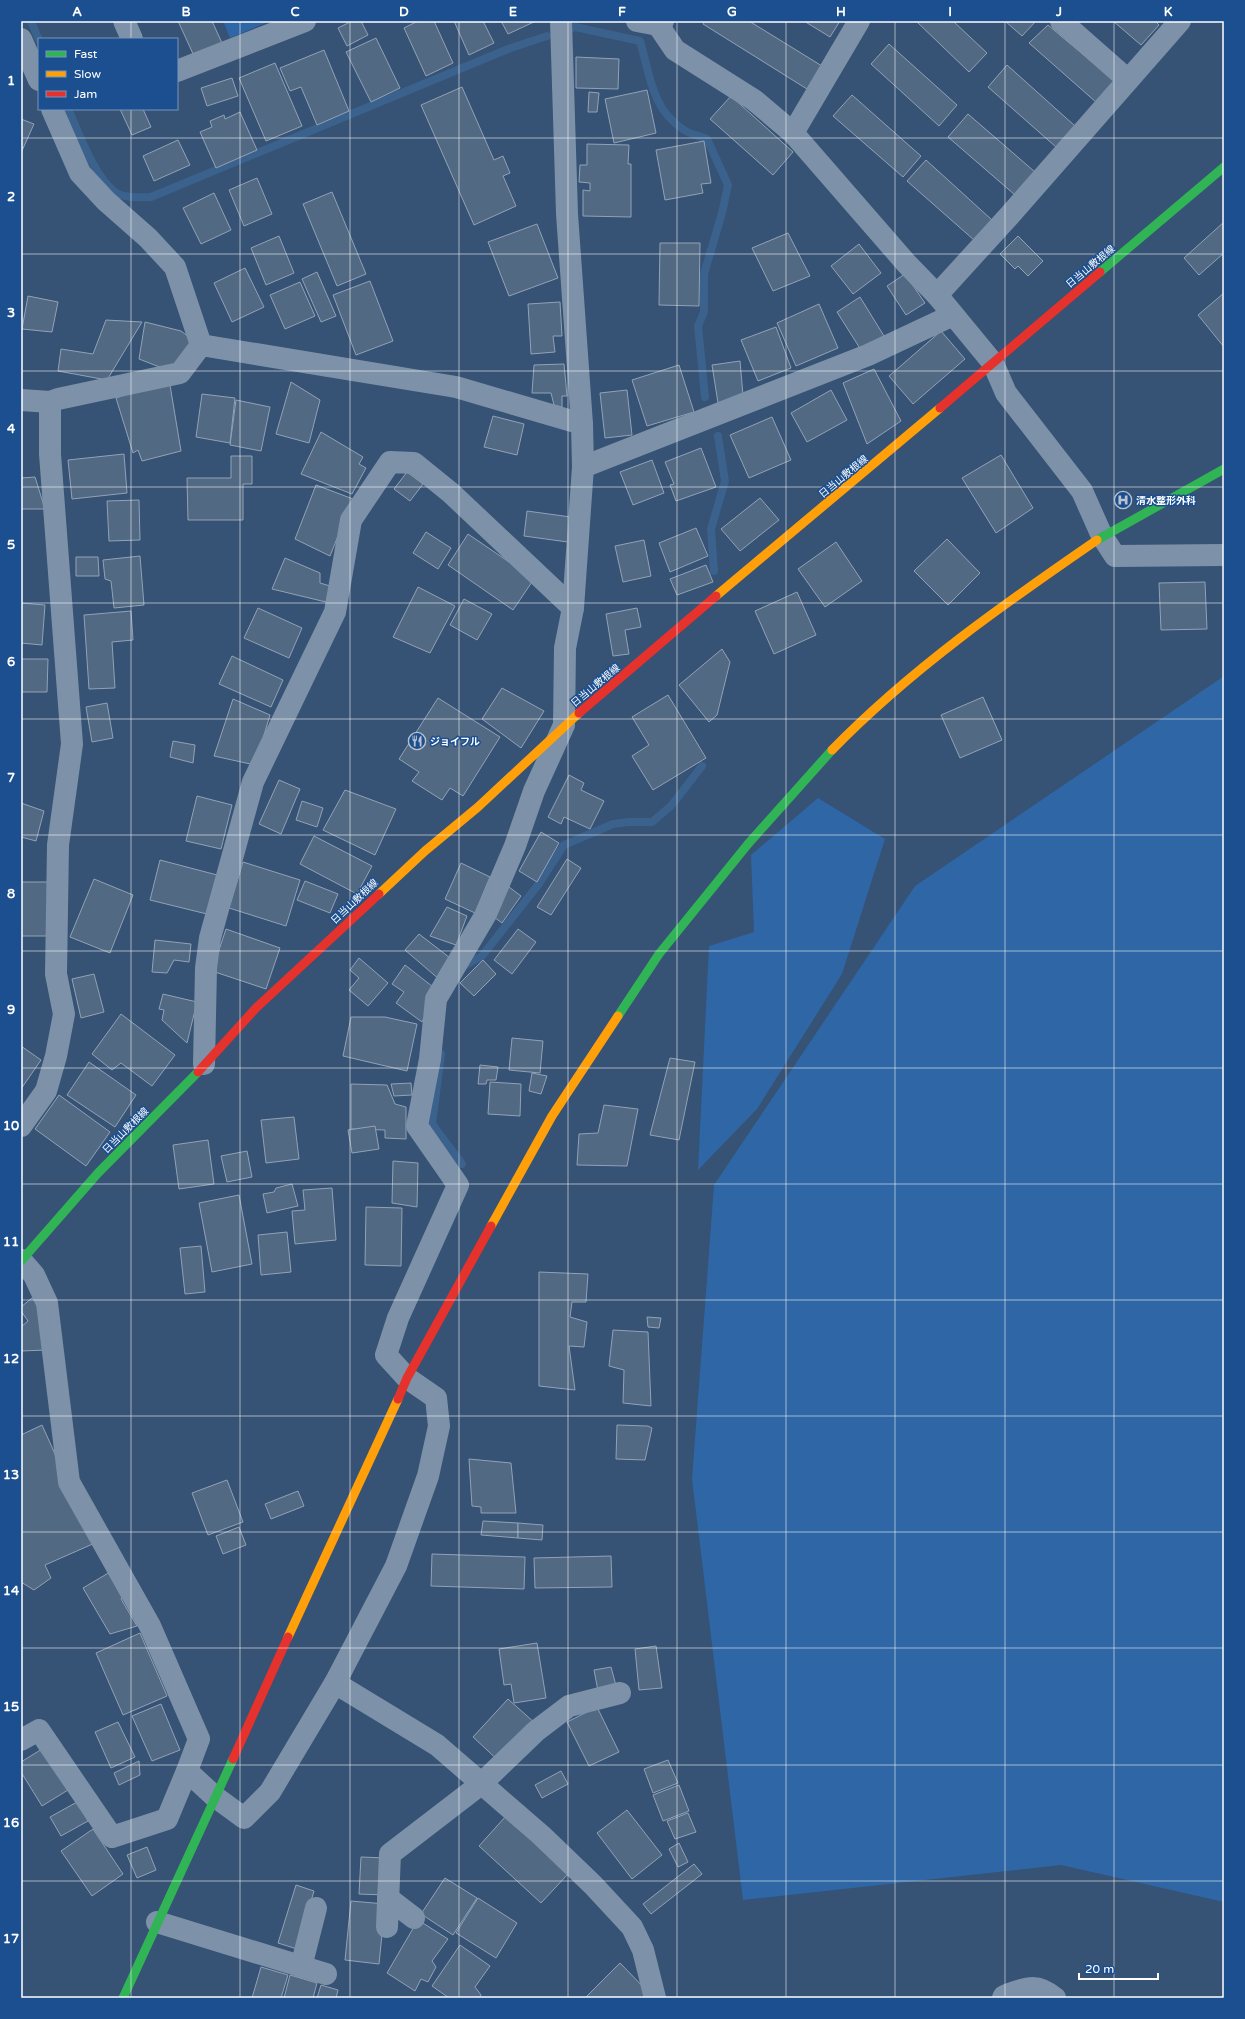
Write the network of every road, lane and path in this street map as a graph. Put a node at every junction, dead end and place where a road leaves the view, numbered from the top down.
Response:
1 (124, 21) edge
2 (305, 21) edge
3 (561, 21) edge
4 (859, 21) edge
5 (1061, 21) edge
6 (1180, 21) edge
7 (653, 22) edge
8 (132, 38) edge
9 (21, 39) edge
10 (178, 71) edge
11 (38, 78) edge
12 (1128, 80) junction
13 (52, 110) edge
14 (793, 133) junction
15 (1224, 167) edge
16 (937, 295) junction
17 (953, 315) junction
18 (201, 345) junction
19 (993, 363) junction
20 (21, 400) edge
21 (50, 402) junction
22 (582, 424) junction
23 (583, 467) junction
24 (1224, 469) edge
25 (1102, 536) junction
26 (1224, 555) edge
27 (573, 608) junction
28 (564, 725) junction
29 (204, 1064) junction
30 (21, 1126) edge
31 (21, 1261) edge
32 (407, 1378) junction
33 (335, 1683) junction
34 (620, 1693) dead end
35 (21, 1740) edge
36 (187, 1772) junction
37 (481, 1784) junction
38 (214, 1796) junction
39 (388, 1898) junction
40 (316, 1908) dead end
41 (414, 1918) dead end
42 (157, 1922) junction
43 (388, 1927) dead end
44 (301, 1967) junction
45 (326, 1974) dead end
46 (123, 1998) edge
47 (655, 1998) edge
48 (1003, 1998) edge
49 (1055, 1998) edge

1 - 8 street
2 - 10 street
3 - 22 street
4 - 14 street
5 - 12 street
6 - 12 street
7 - 14 street
9 - 11 street
12 - 16 street
13 - 18 street
14 - 16 street
15 - 19 street, 日当山敷根線
16 - 17 street
17 - 19 street
17 - 23 street
18 - 21 street
18 - 22 street
19 - 25 street
19 - 28 street, 日当山敷根線
20 - 21 street
21 - 30 street
22 - 23 street
23 - 27 street
24 - 25 street
25 - 26 street
25 - 32 street
27 - 28 street
27 - 29 street
28 - 29 street, 日当山敷根線
28 - 32 street
29 - 31 street, 日当山敷根線
31 - 36 street
32 - 33 street
32 - 38 street
33 - 37 street
33 - 38 street
34 - 37 street
35 - 36 street
36 - 38 street
37 - 39 street
37 - 47 street
38 - 42 street
39 - 41 street
39 - 43 street
40 - 44 street
42 - 44 street
42 - 46 street
44 - 45 street
48 - 49 street

